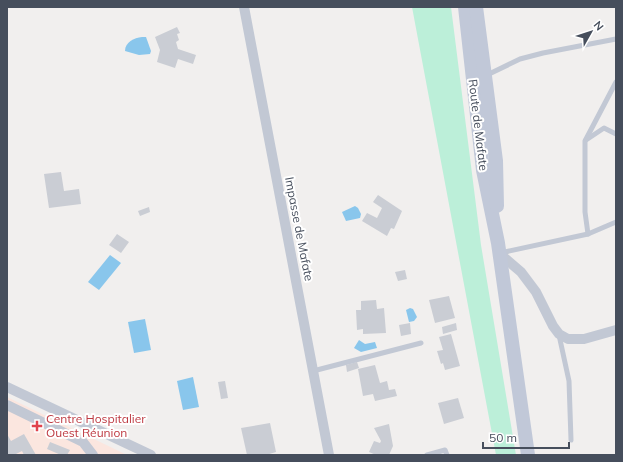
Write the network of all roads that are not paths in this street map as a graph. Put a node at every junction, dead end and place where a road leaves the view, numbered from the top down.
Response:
1 (244, 7) edge
2 (465, 7) edge
3 (476, 7) edge
4 (616, 38) edge
5 (479, 77) junction
6 (616, 82) edge
7 (616, 134) edge
8 (585, 141) junction
9 (616, 222) edge
10 (588, 234) junction
11 (498, 248) junction
12 (616, 330) edge
13 (559, 334) junction
14 (421, 343) dead end
15 (313, 371) junction
16 (7, 387) edge
17 (7, 405) edge
18 (570, 440) dead end
19 (139, 452) edge
20 (436, 454) edge
21 (94, 455) edge
22 (151, 455) edge
23 (329, 455) edge
24 (427, 455) edge
25 (447, 455) edge
26 (528, 455) edge

1 - 15 street, Impasse de Mafate
2 - 5 main road, Route de Mafate
3 - 5 main road, Route de Mafate
4 - 5 lane
5 - 11 main road, Route de Mafate
6 - 8 lane
7 - 8 lane
8 - 10 lane
9 - 10 lane
10 - 11 lane
11 - 13 street
11 - 26 main road, Route de Mafate
12 - 13 street
13 - 18 lane
14 - 15 lane
15 - 23 street, Impasse de Mafate
16 - 19 street
17 - 21 street
19 - 22 street
20 - 24 lane
20 - 25 lane

